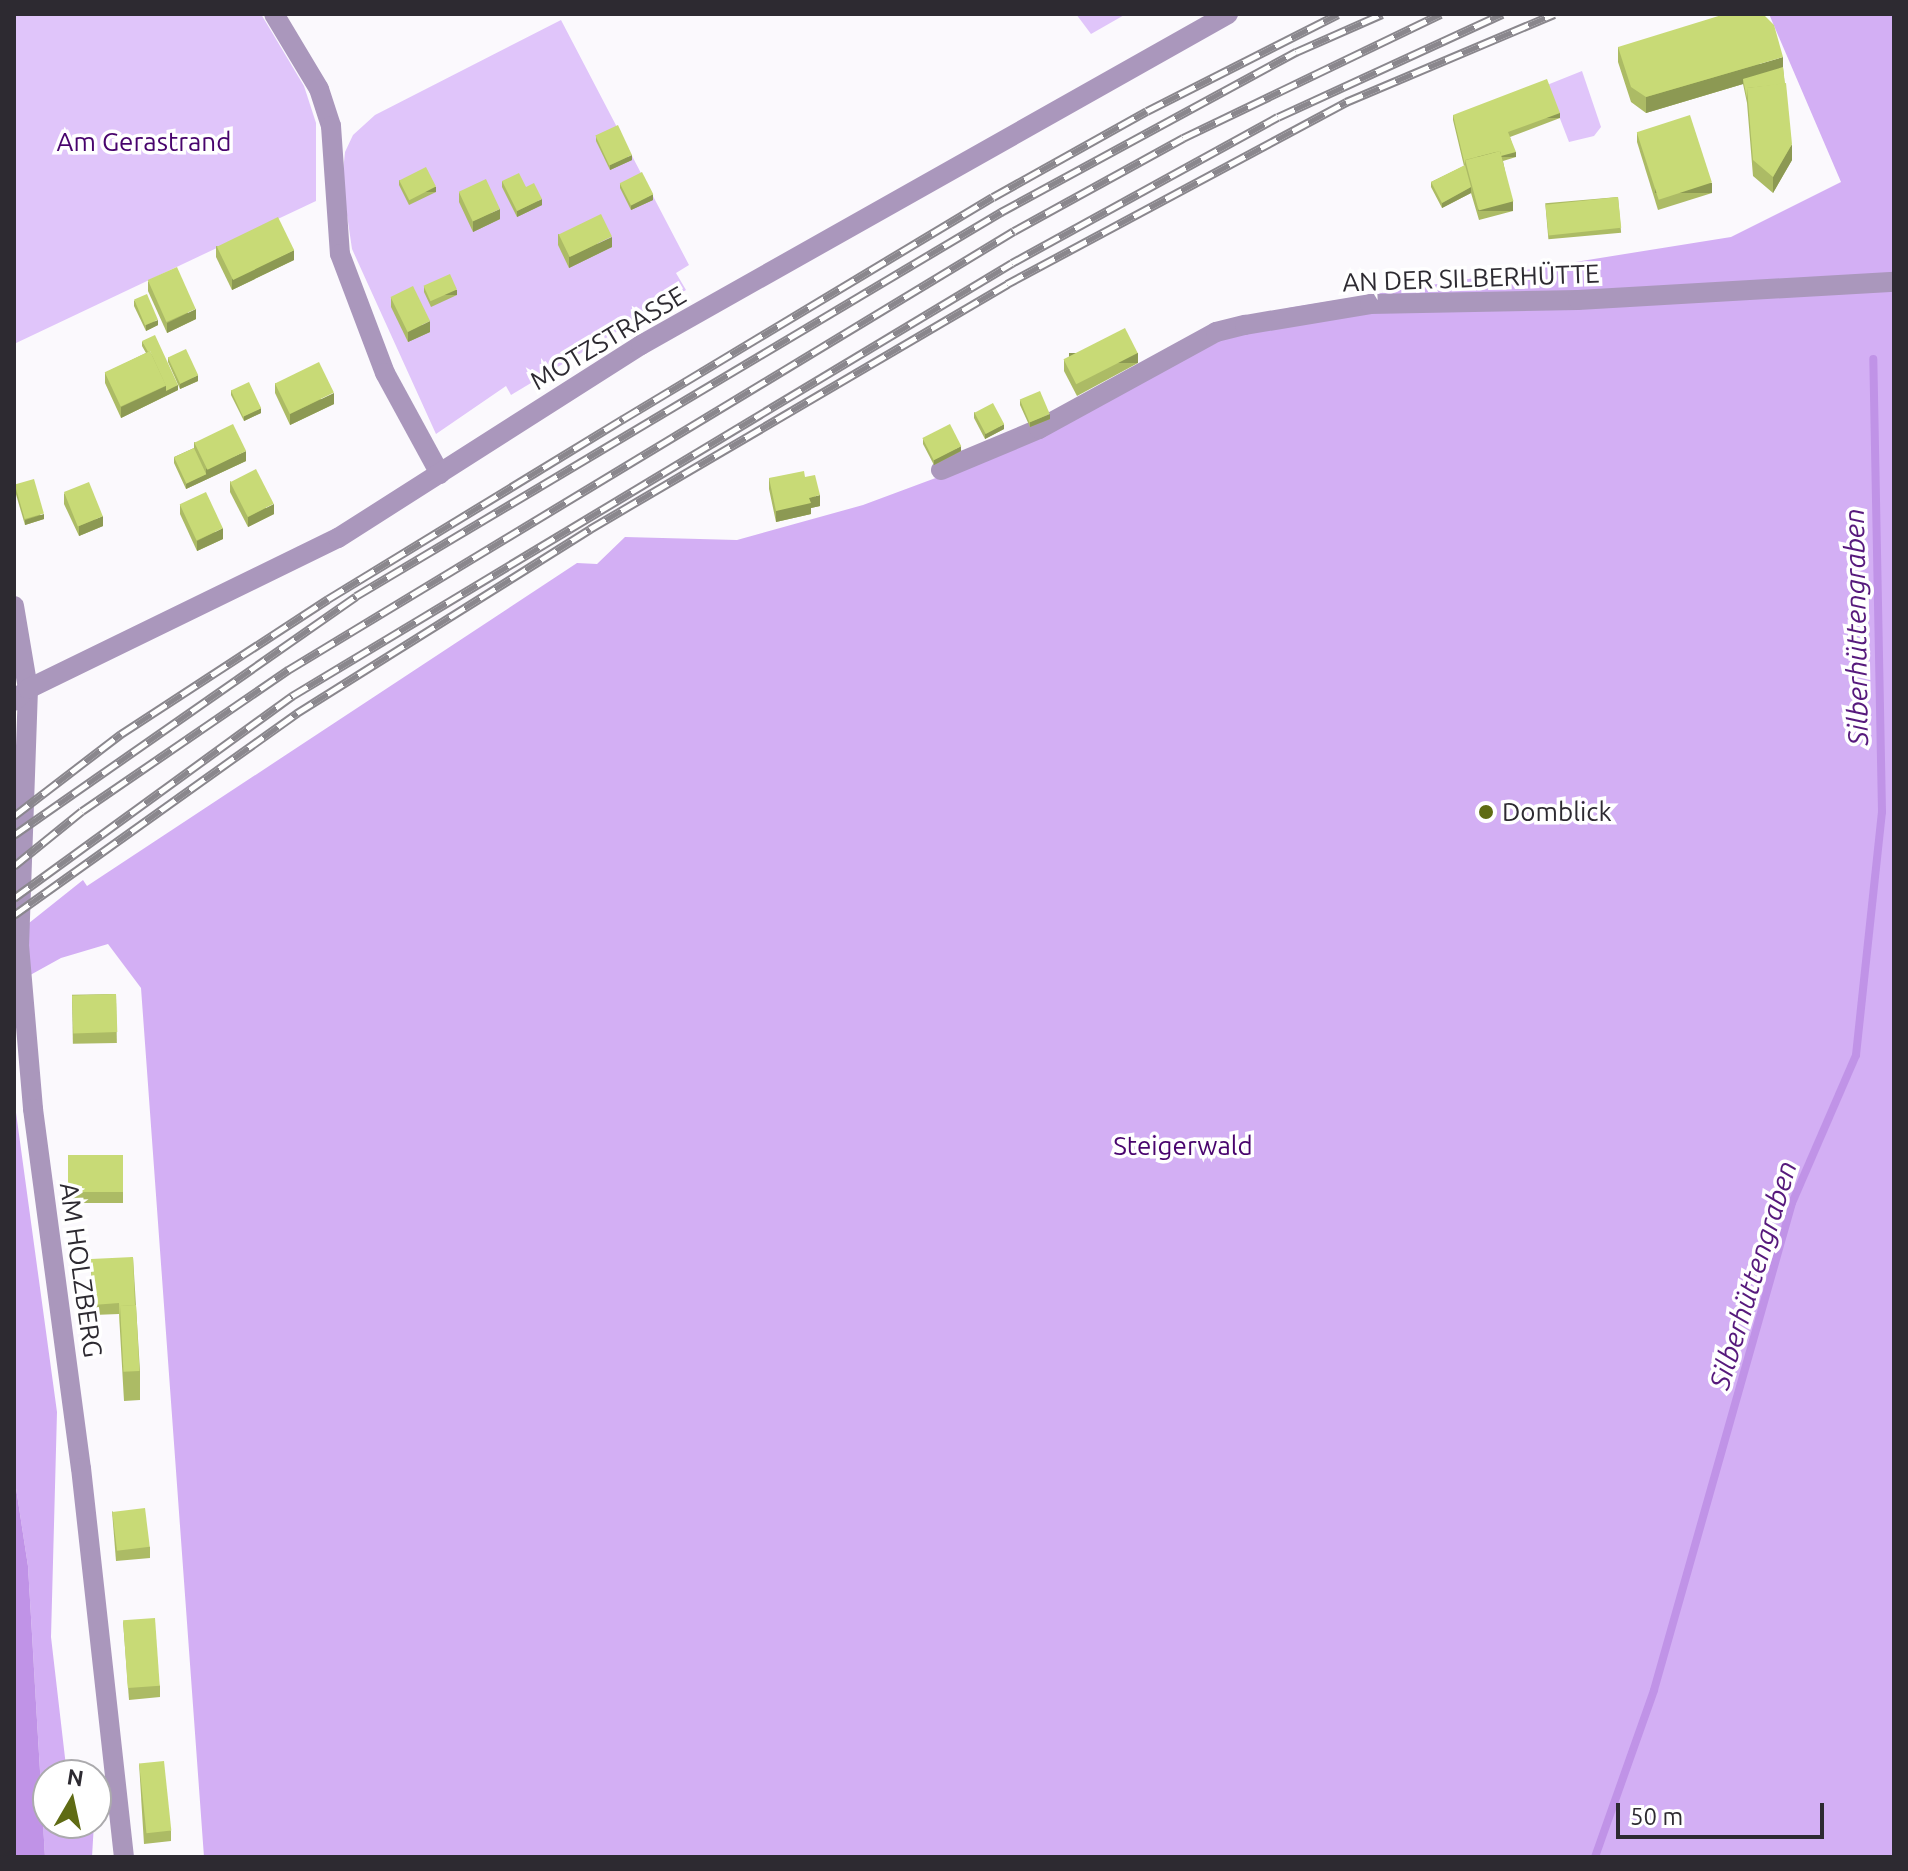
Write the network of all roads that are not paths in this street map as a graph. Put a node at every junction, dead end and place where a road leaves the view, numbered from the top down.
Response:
1 (274, 14) edge
2 (1228, 14) edge
3 (1894, 282) edge
4 (941, 470) dead end
5 (440, 474) junction
6 (14, 606) edge
7 (21, 695) edge
8 (124, 1857) edge

1 - 5 street
2 - 5 street, MOTZSTRASSE
3 - 4 street, AN DER SILBERHÜTTE
5 - 7 street, MOTZSTRASSE
6 - 7 street, AM HOLZBERG
7 - 8 street, AM HOLZBERG

